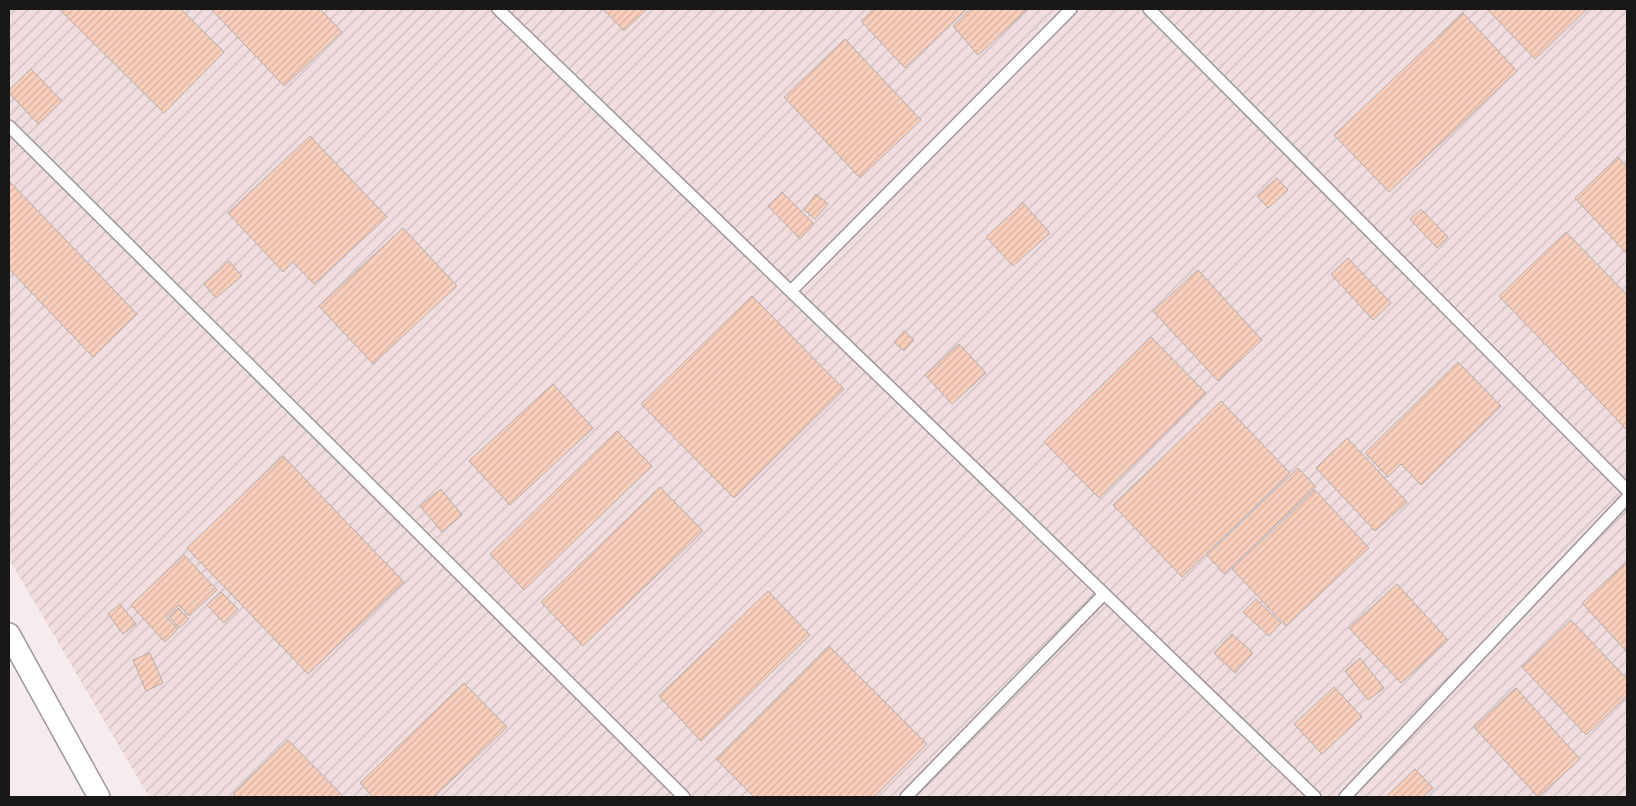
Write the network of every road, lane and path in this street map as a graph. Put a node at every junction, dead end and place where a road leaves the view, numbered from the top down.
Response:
1 (498, 9) edge
2 (1071, 9) edge
3 (1149, 9) edge
4 (9, 126) edge
5 (791, 291) junction
6 (1627, 490) edge
7 (1627, 498) edge
8 (1104, 594) junction
9 (9, 634) edge
10 (98, 797) edge
11 (684, 797) edge
12 (906, 797) edge
13 (1315, 797) edge
14 (1345, 797) edge

1 - 5 lane
2 - 5 lane
3 - 6 lane
4 - 11 lane
5 - 8 lane
7 - 14 lane
8 - 12 lane
8 - 13 lane
9 - 10 street

